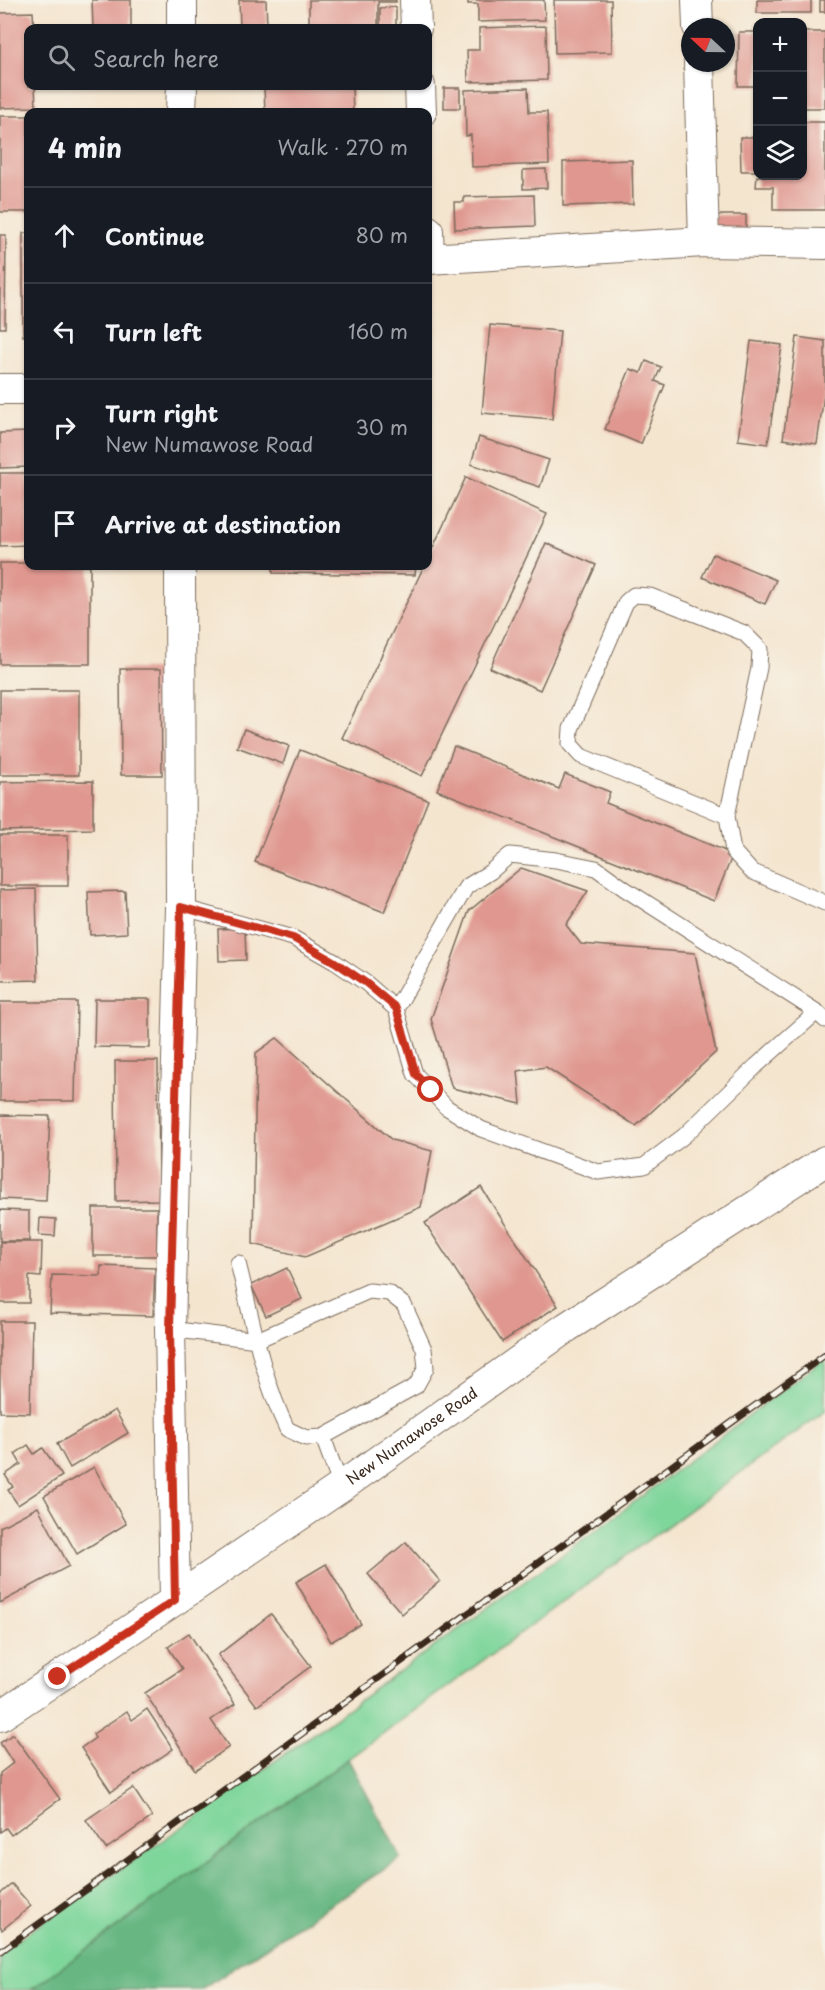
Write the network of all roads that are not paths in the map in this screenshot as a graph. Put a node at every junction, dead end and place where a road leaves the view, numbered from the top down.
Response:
1 (182, 0) edge
2 (415, 0) edge
3 (697, 0) edge
4 (698, 18) edge
5 (182, 24) edge
6 (416, 24) edge
7 (699, 72) edge
8 (182, 90) edge
9 (420, 90) edge
10 (182, 108) edge
11 (421, 108) edge
12 (704, 242) junction
13 (825, 244) edge
14 (432, 250) edge
15 (0, 389) edge
16 (24, 389) edge
17 (180, 570) edge
18 (727, 816) junction
19 (825, 903) edge
20 (181, 907) junction
21 (396, 1008) junction
22 (821, 1016) edge
23 (825, 1161) edge
24 (238, 1263) dead end
25 (170, 1329) junction
26 (257, 1340) junction
27 (322, 1437) junction
28 (341, 1487) junction
29 (175, 1600) junction
30 (0, 1716) edge

1 - 5 street
2 - 6 street
3 - 4 street
7 - 12 street
8 - 10 street
9 - 11 street
12 - 13 street
12 - 14 street
15 - 16 street
17 - 20 street
18 - 18 lane
18 - 19 lane
20 - 21 lane
20 - 25 street
21 - 22 lane
21 - 22 lane
23 - 28 street, New Numawose Road
24 - 26 lane
25 - 26 lane
25 - 29 street
26 - 27 lane
26 - 27 lane
27 - 28 lane
28 - 29 street, New Numawose Road
29 - 30 street, New Numawose Road

